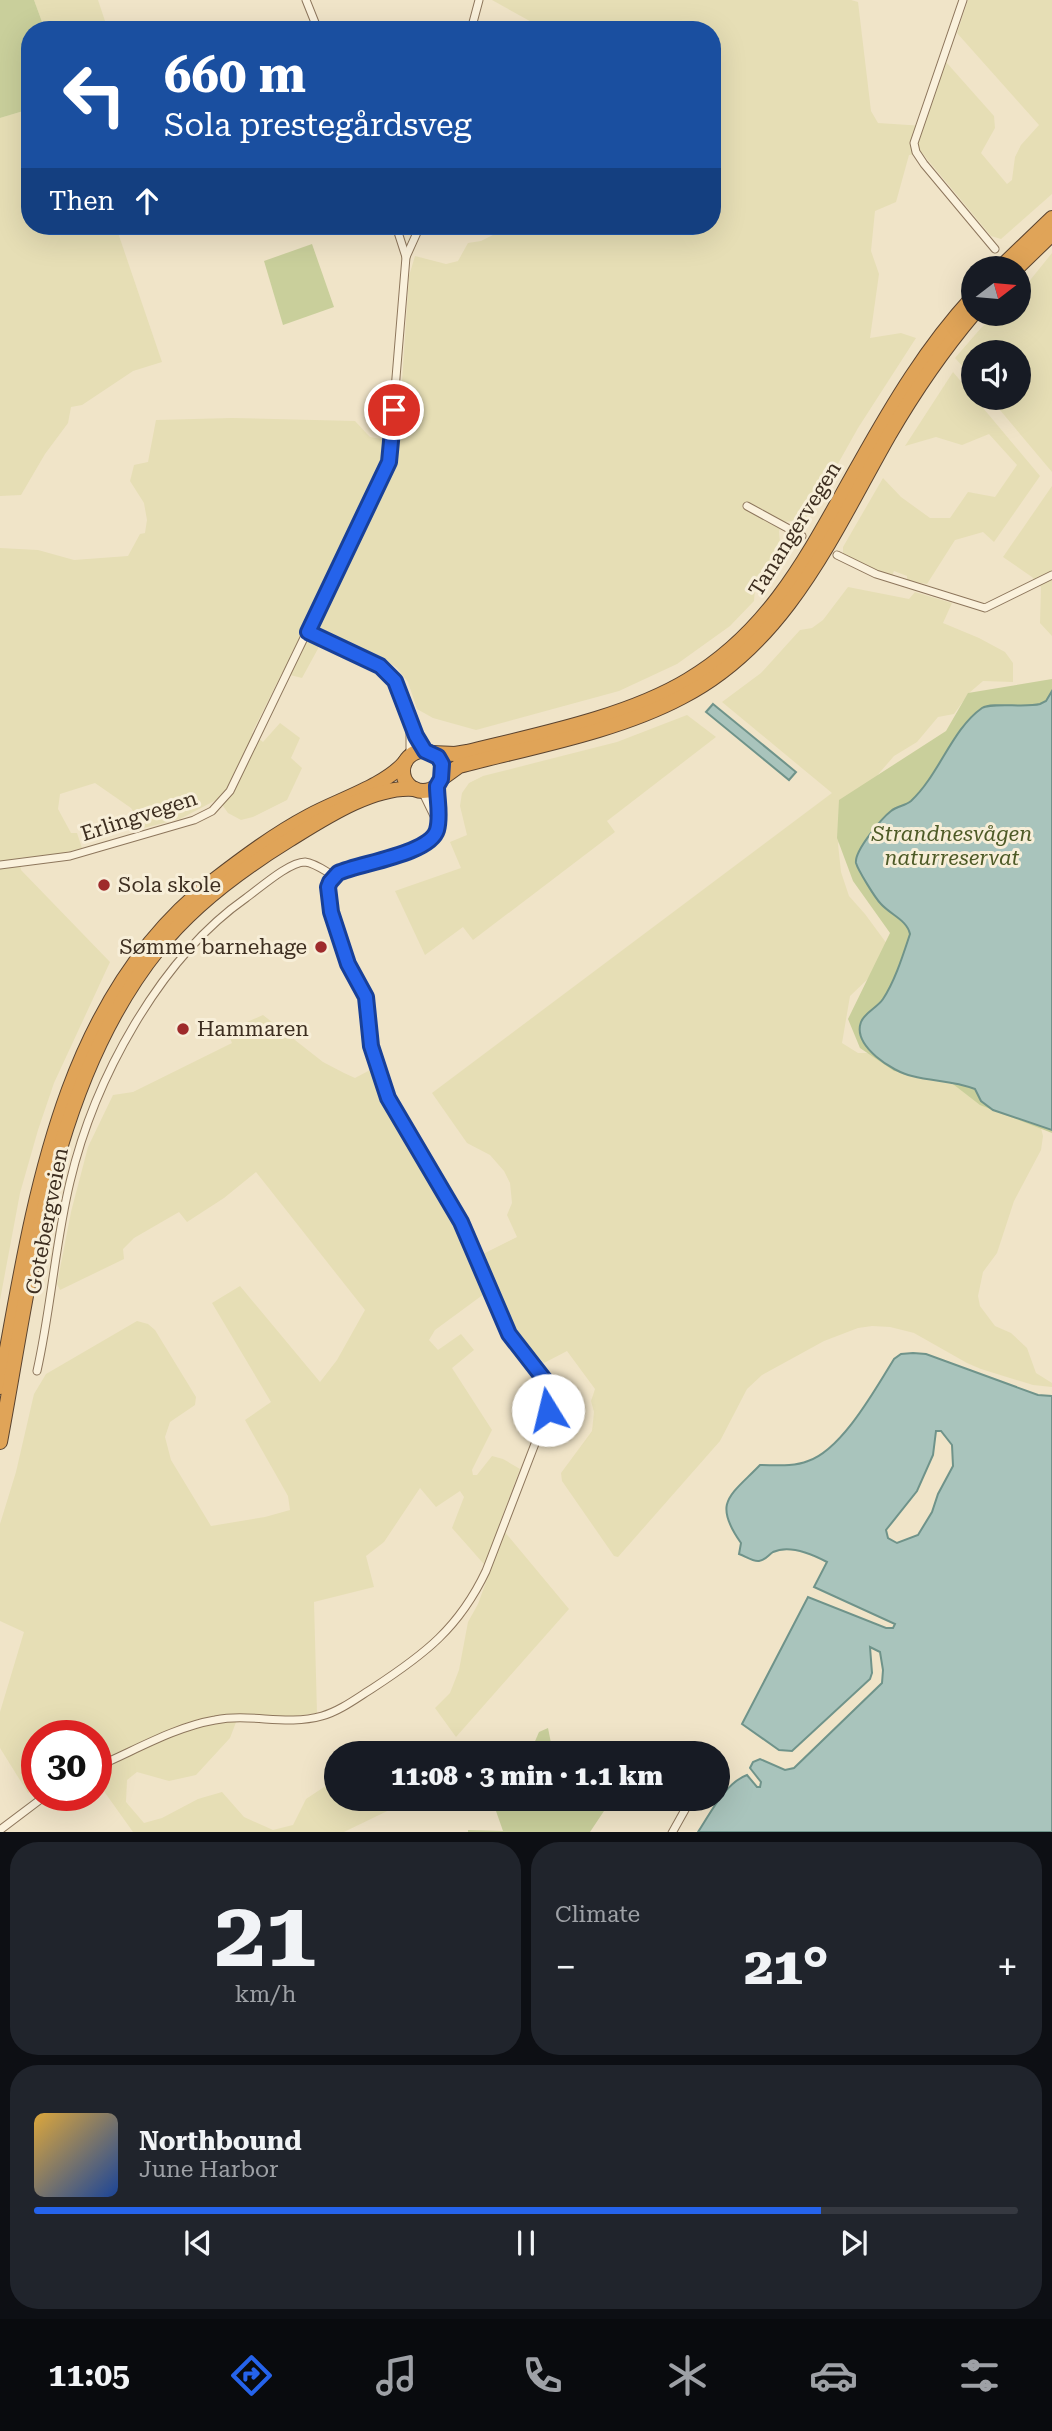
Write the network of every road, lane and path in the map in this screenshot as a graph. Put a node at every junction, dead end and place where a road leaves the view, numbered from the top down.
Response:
1 (306, 0) edge
2 (479, 0) edge
3 (963, 0) edge
4 (314, 21) edge
5 (473, 21) edge
6 (1052, 218) edge
7 (1052, 234) edge
8 (399, 235) edge
9 (416, 235) edge
10 (995, 249) dead end
11 (1012, 256) edge
12 (1029, 256) edge
13 (406, 257) junction
14 (961, 311) edge
15 (964, 326) edge
16 (747, 506) dead end
17 (802, 536) dead end
18 (837, 555) dead end
19 (1052, 575) edge
20 (308, 632) junction
21 (410, 724) junction
22 (418, 755) junction
23 (429, 786) junction
24 (438, 823) junction
25 (0, 865) edge
26 (334, 876) junction
27 (37, 1371) dead end
28 (0, 1387) edge
29 (0, 1442) edge
30 (112, 1760) edge
31 (25, 1811) edge
32 (684, 1811) edge
33 (0, 1830) edge
34 (673, 1832) edge

1 - 4 street
2 - 5 street
3 - 10 street
6 - 11 highway
7 - 12 highway
8 - 13 street
9 - 13 street
13 - 20 street, Erlingvegen
14 - 22 highway, Tanangervegen
15 - 23 highway, Tanangervegen
16 - 17 street
18 - 19 street
20 - 21 street
20 - 25 street, Erlingvegen
21 - 22 street
21 - 22 street
22 - 23 highway
22 - 23 highway
22 - 28 highway
23 - 24 street
23 - 24 street
23 - 29 highway, Tanangervegen
24 - 26 street
26 - 27 street, Gotebergveien
26 - 30 street
31 - 33 street
32 - 34 street

